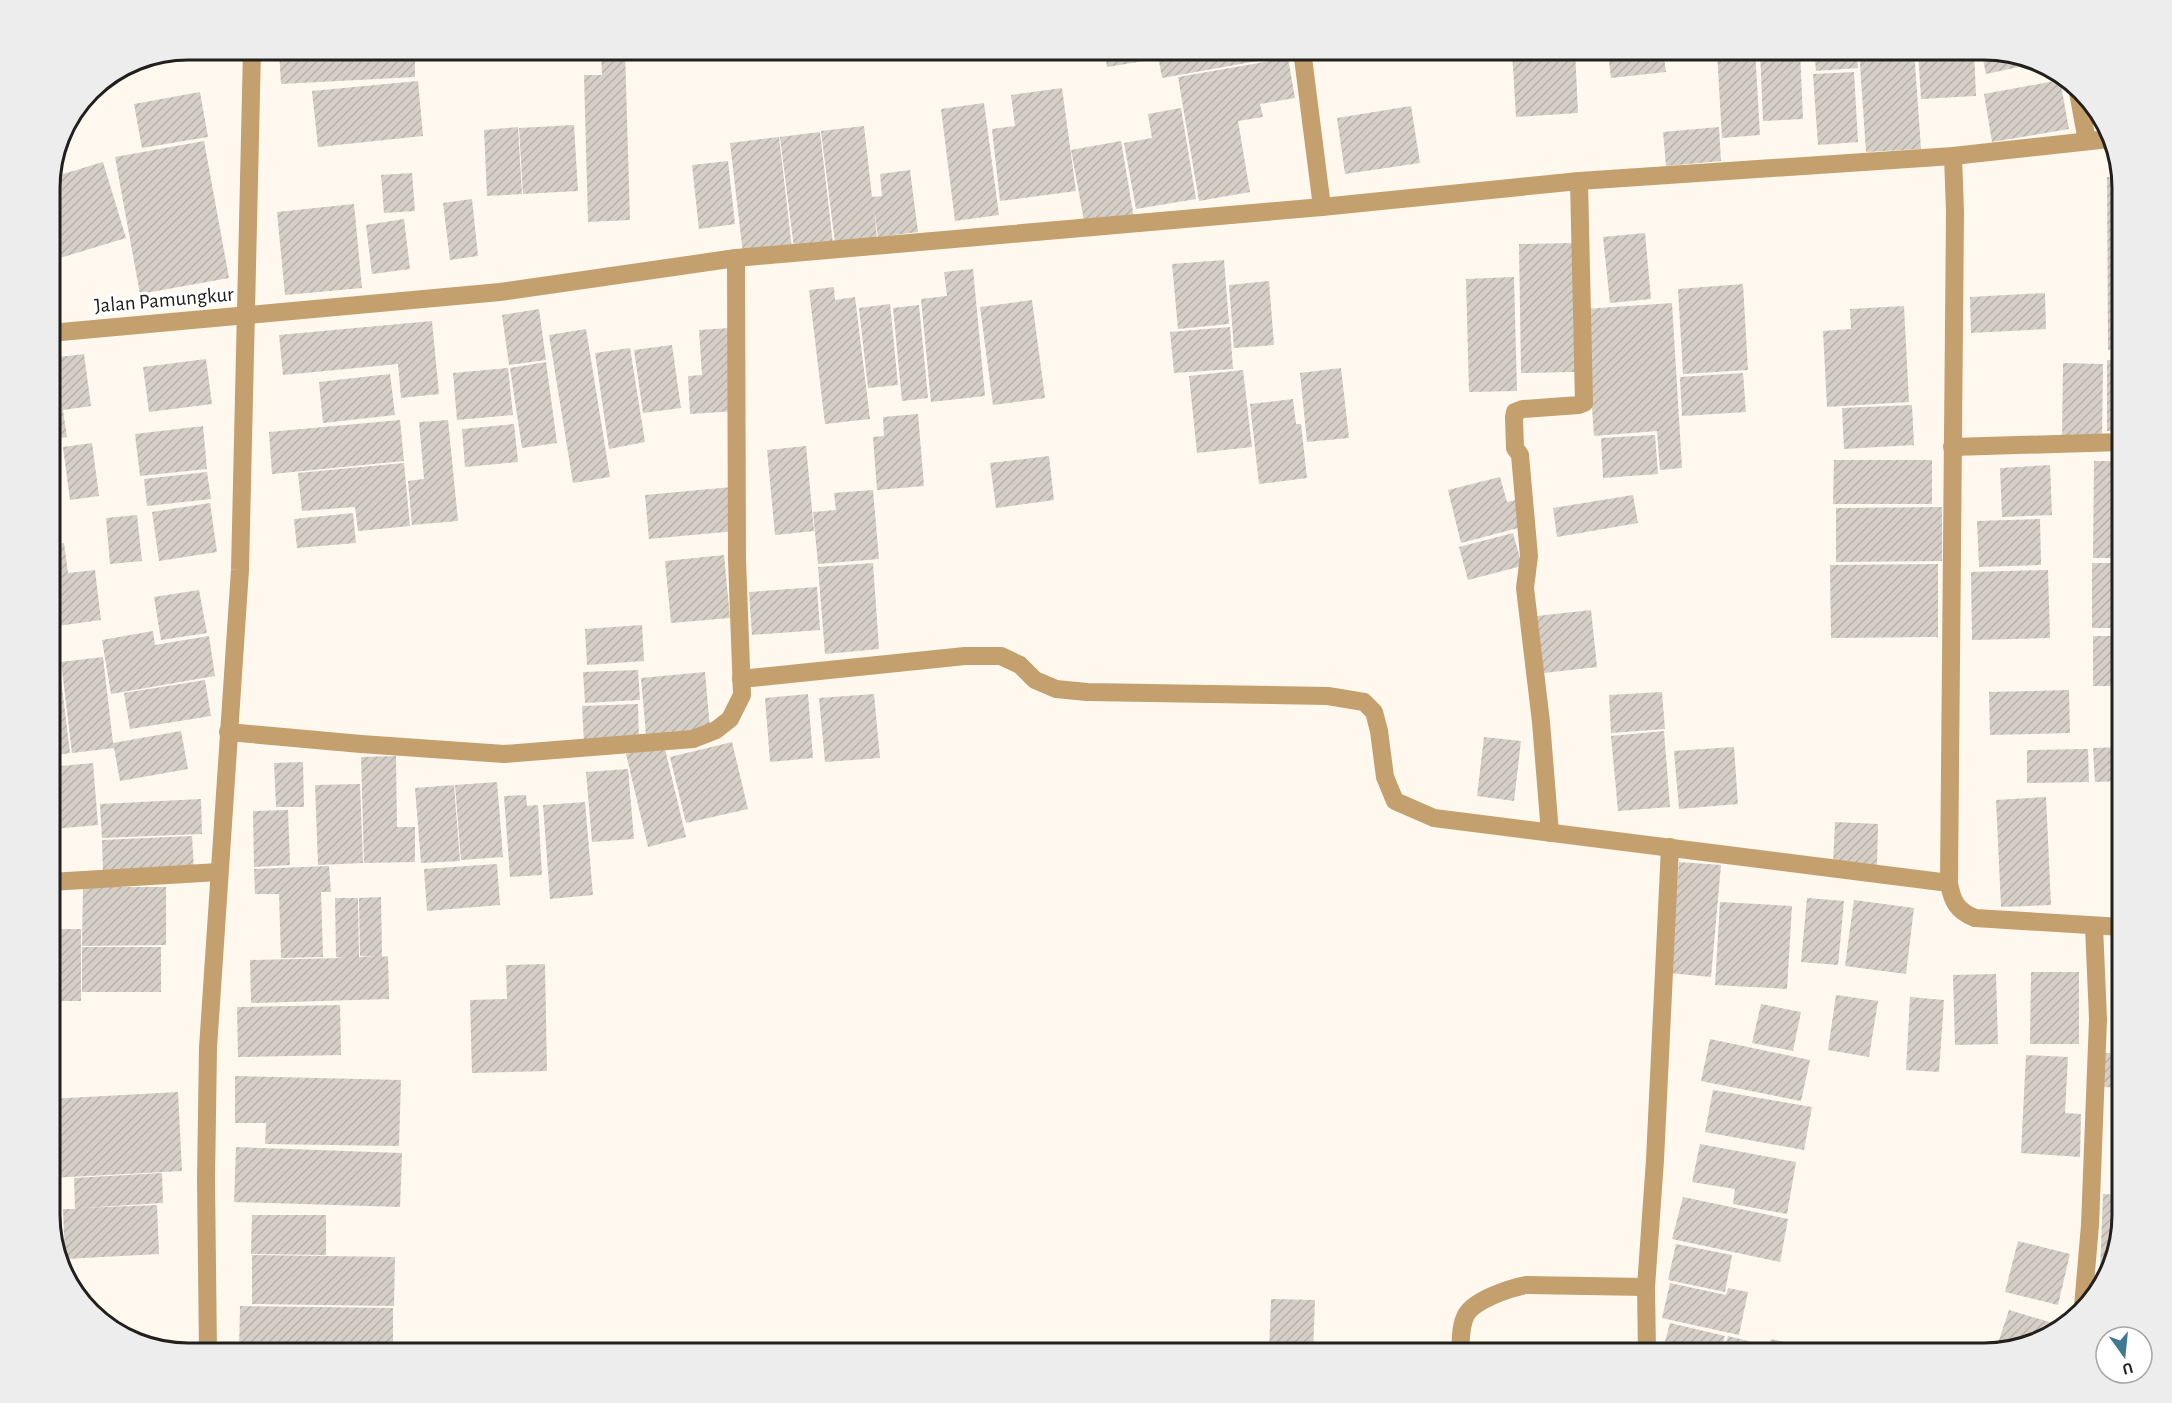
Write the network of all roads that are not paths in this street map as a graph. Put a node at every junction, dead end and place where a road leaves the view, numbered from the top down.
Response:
1 (252, 60) edge
2 (1303, 60) edge
3 (2080, 104) edge
4 (2102, 140) edge
5 (2087, 141) junction
6 (1954, 164) junction
7 (1579, 181) junction
8 (1322, 207) junction
9 (736, 258) junction
10 (247, 315) junction
11 (60, 332) edge
12 (2112, 442) edge
13 (1952, 447) junction
14 (741, 679) junction
15 (228, 732) junction
16 (1550, 832) junction
17 (1670, 847) junction
18 (219, 872) junction
19 (60, 881) edge
20 (1949, 883) junction
21 (2094, 926) junction
22 (2112, 927) edge
23 (1646, 1287) junction
24 (2084, 1294) edge
25 (208, 1343) edge
26 (1461, 1343) edge
27 (1647, 1343) edge

1 - 10 street
2 - 8 street
3 - 5 street
4 - 5 street, Jalan Pamungkur
5 - 6 street, Jalan Pamungkur
6 - 7 street, Jalan Pamungkur
6 - 13 street
7 - 8 street, Jalan Pamungkur
7 - 16 street
8 - 9 street, Jalan Pamungkur
9 - 10 street, Jalan Pamungkur
9 - 14 street
10 - 11 street, Jalan Pamungkur
10 - 15 street
12 - 13 street
13 - 20 street
14 - 15 street
14 - 16 street
15 - 18 street
16 - 17 street
17 - 20 street
17 - 23 street
18 - 19 street
18 - 25 street
20 - 21 street
21 - 22 street
21 - 24 street
23 - 26 street
23 - 27 street

